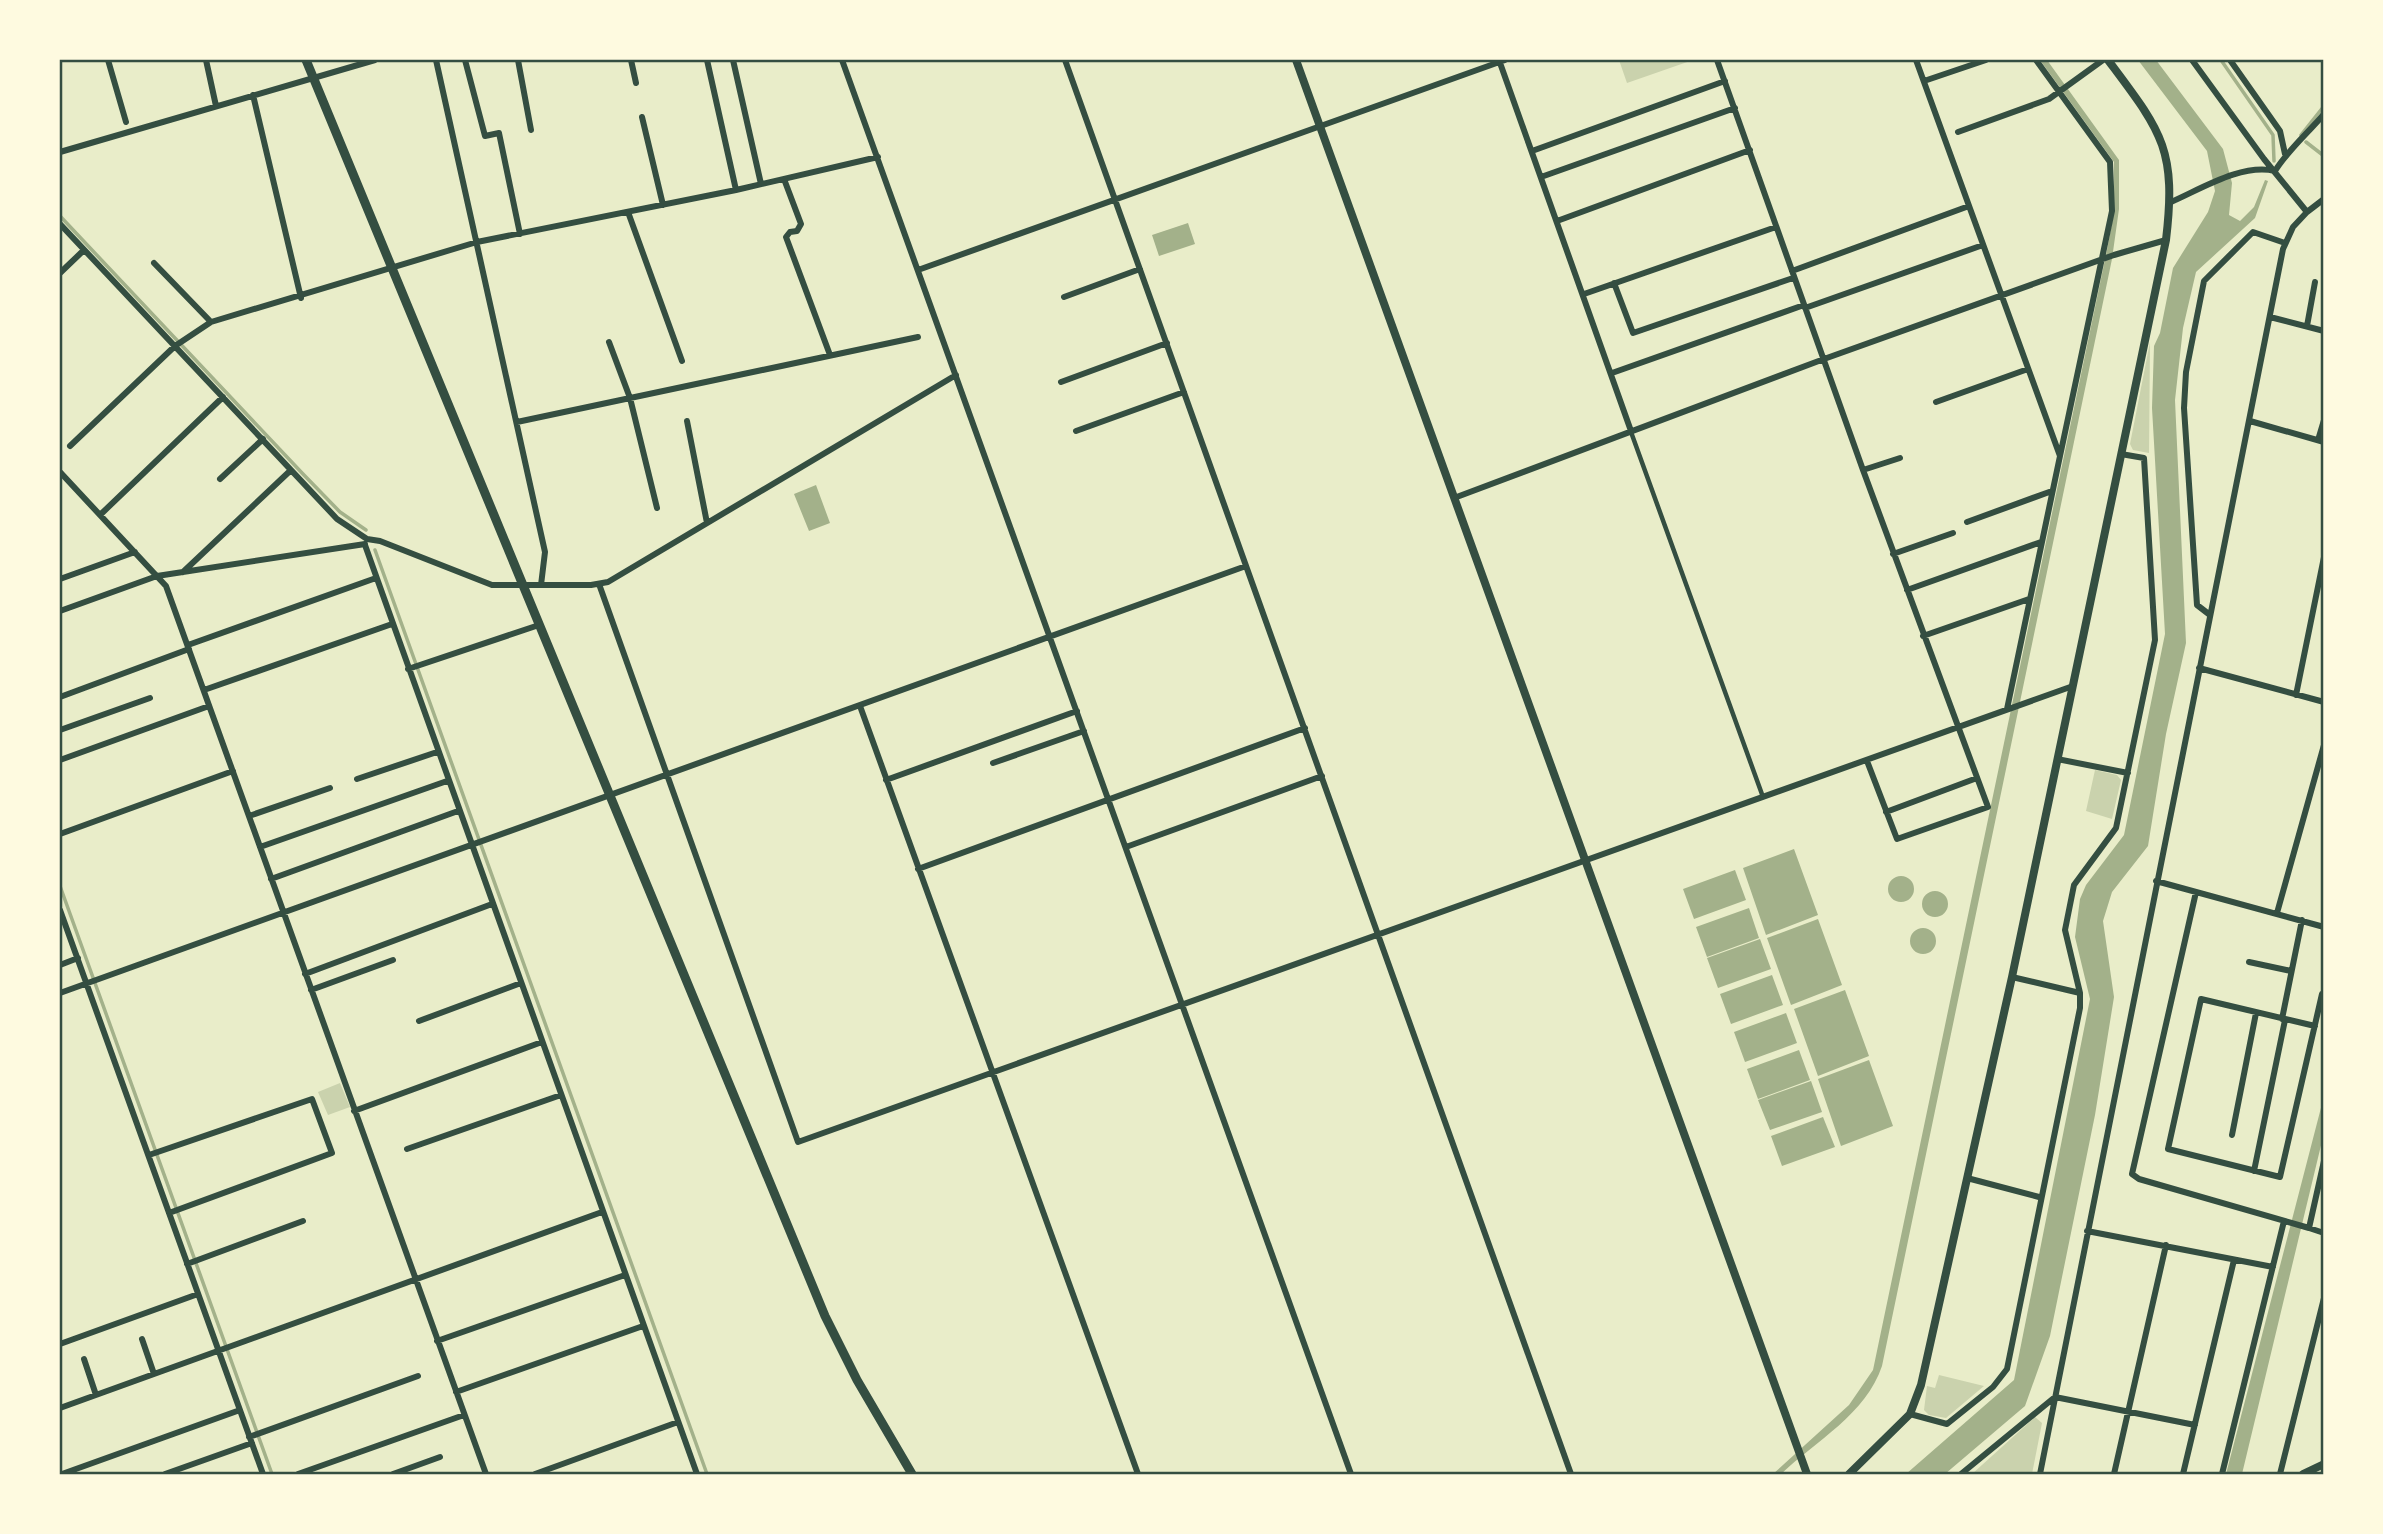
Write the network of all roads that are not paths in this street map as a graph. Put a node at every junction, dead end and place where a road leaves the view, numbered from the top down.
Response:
1 (108, 60) edge
2 (206, 60) edge
3 (306, 60) edge
4 (375, 60) edge
5 (436, 60) edge
6 (465, 60) edge
7 (518, 60) edge
8 (631, 60) edge
9 (707, 60) edge
10 (733, 60) edge
11 (842, 60) edge
12 (1065, 60) edge
13 (1296, 60) edge
14 (1501, 60) edge
15 (1717, 60) edge
16 (1916, 60) edge
17 (1986, 60) edge
18 (2036, 60) edge
19 (2106, 60) edge
20 (2192, 60) edge
21 (2230, 60) edge
22 (313, 78) junction
23 (1725, 81) junction
24 (1924, 82) junction
25 (635, 83) dead end
26 (2062, 89) junction
27 (253, 95) junction
28 (216, 106) junction
29 (1735, 108) junction
30 (2323, 114) edge
31 (642, 117) dead end
32 (126, 122) dead end
33 (1320, 127) junction
34 (531, 130) dead end
35 (1958, 132) dead end
36 (1750, 150) junction
37 (1532, 151) junction
38 (60, 152) edge
39 (2285, 154) junction
40 (878, 157) junction
41 (2275, 171) junction
42 (1541, 177) junction
43 (783, 179) junction
44 (761, 184) junction
45 (736, 190) junction
46 (1115, 199) junction
47 (2323, 200) edge
48 (2171, 202) junction
49 (663, 205) junction
50 (1969, 206) junction
51 (628, 212) junction
52 (2307, 212) junction
53 (1557, 220) junction
54 (60, 224) edge
55 (1776, 227) junction
56 (520, 234) junction
57 (2166, 240) junction
58 (477, 242) junction
59 (2285, 243) junction
60 (1983, 245) junction
61 (84, 250) junction
62 (2104, 259) junction
63 (154, 263) dead end
64 (391, 267) junction
65 (1140, 269) junction
66 (918, 270) junction
67 (60, 273) edge
68 (1793, 274) junction
69 (2315, 282) dead end
70 (1614, 283) junction
71 (1584, 294) junction
72 (2001, 296) junction
73 (1064, 297) dead end
74 (301, 298) junction
75 (1805, 306) junction
76 (2270, 317) junction
77 (211, 322) junction
78 (2307, 326) junction
79 (2323, 331) edge
80 (918, 337) dead end
81 (609, 342) dead end
82 (1167, 343) junction
83 (179, 344) junction
84 (830, 355) junction
85 (1824, 359) junction
86 (682, 361) dead end
87 (2028, 369) junction
88 (1612, 373) junction
89 (956, 375) junction
90 (1061, 383) dead end
91 (1184, 392) junction
92 (223, 397) junction
93 (630, 398) junction
94 (1936, 402) dead end
95 (2323, 419) edge
96 (687, 421) dead end
97 (2250, 421) junction
98 (517, 422) junction
99 (1076, 431) dead end
100 (1631, 431) junction
101 (263, 439) junction
102 (2321, 441) edge
103 (70, 446) dead end
104 (2122, 454) junction
105 (2060, 456) junction
106 (1900, 457) dead end
107 (291, 470) junction
108 (1863, 470) junction
109 (60, 472) edge
110 (220, 479) dead end
111 (2052, 491) junction
112 (1454, 498) junction
113 (657, 508) dead end
114 (100, 515) junction
115 (1967, 522) dead end
116 (708, 523) junction
117 (1952, 533) dead end
118 (366, 542) junction
119 (2041, 542) junction
120 (135, 552) junction
121 (1894, 554) junction
122 (2323, 558) edge
123 (1246, 566) junction
124 (182, 572) junction
125 (157, 576) junction
126 (376, 578) junction
127 (60, 579) edge
128 (598, 584) junction
129 (541, 585) junction
130 (523, 587) junction
131 (1907, 590) junction
132 (2029, 599) junction
133 (60, 611) edge
134 (2210, 615) junction
135 (392, 624) junction
136 (539, 625) junction
137 (1923, 636) junction
138 (1050, 638) junction
139 (188, 647) junction
140 (414, 667) junction
141 (2199, 668) junction
142 (2073, 687) junction
143 (204, 690) junction
144 (2296, 695) junction
145 (60, 696) edge
146 (150, 698) dead end
147 (2323, 702) edge
148 (209, 706) junction
149 (860, 706) junction
150 (2009, 708) junction
151 (1077, 711) junction
152 (1957, 727) junction
153 (1305, 728) junction
154 (60, 730) edge
155 (1084, 731) junction
156 (2323, 745) edge
157 (437, 751) junction
158 (2057, 759) junction
159 (60, 761) edge
160 (1867, 761) junction
161 (993, 763) dead end
162 (233, 771) junction
163 (2128, 773) junction
164 (666, 774) junction
165 (1322, 776) junction
166 (1977, 778) junction
167 (357, 779) dead end
168 (886, 780) junction
169 (447, 781) junction
170 (330, 788) dead end
171 (610, 796) junction
172 (1108, 797) junction
173 (1762, 797) junction
174 (458, 811) junction
175 (1886, 812) junction
176 (249, 816) junction
177 (60, 834) edge
178 (477, 844) junction
179 (260, 847) junction
180 (1126, 847) junction
181 (1584, 860) junction
182 (918, 869) junction
183 (271, 879) junction
184 (2156, 881) junction
185 (2196, 892) junction
186 (492, 904) junction
187 (60, 910) edge
188 (284, 913) junction
189 (2277, 913) junction
190 (2302, 920) junction
191 (2323, 928) edge
192 (1378, 935) junction
193 (78, 958) junction
194 (393, 960) dead end
195 (2249, 962) dead end
196 (60, 965) edge
197 (2291, 971) junction
198 (305, 974) junction
199 (2012, 977) junction
200 (92, 982) junction
201 (520, 983) junction
202 (311, 990) junction
203 (60, 993) edge
204 (2080, 993) junction
205 (2322, 994) edge
206 (1183, 1005) junction
207 (2256, 1013) junction
208 (2284, 1020) junction
209 (419, 1021) dead end
210 (2315, 1026) junction
211 (542, 1042) junction
212 (992, 1073) junction
213 (561, 1095) junction
214 (354, 1111) junction
215 (2232, 1135) dead end
216 (407, 1149) dead end
217 (154, 1153) junction
218 (2323, 1161) edge
219 (2254, 1171) junction
220 (1967, 1178) junction
221 (2039, 1197) junction
222 (174, 1211) junction
223 (602, 1212) junction
224 (303, 1221) dead end
225 (2286, 1222) junction
226 (2306, 1228) junction
227 (2087, 1231) junction
228 (2323, 1233) edge
229 (2166, 1245) junction
230 (2234, 1260) junction
231 (192, 1262) junction
232 (2273, 1267) junction
233 (625, 1275) junction
234 (415, 1282) junction
235 (198, 1294) junction
236 (2323, 1298) edge
237 (643, 1326) junction
238 (142, 1339) dead end
239 (437, 1341) junction
240 (60, 1343) edge
241 (224, 1349) junction
242 (84, 1359) dead end
243 (154, 1374) junction
244 (418, 1376) dead end
245 (456, 1392) junction
246 (96, 1395) junction
247 (2055, 1397) junction
248 (60, 1408) edge
249 (240, 1410) junction
250 (2128, 1411) junction
251 (1910, 1414) junction
252 (464, 1415) junction
253 (678, 1422) junction
254 (2195, 1425) junction
255 (254, 1437) junction
256 (440, 1457) dead end
257 (2323, 1464) edge
258 (1972, 1466) junction
259 (2303, 1474) edge
260 (62, 1475) edge
261 (165, 1475) edge
262 (263, 1475) edge
263 (298, 1475) edge
264 (393, 1475) edge
265 (486, 1475) edge
266 (534, 1475) edge
267 (697, 1475) edge
268 (912, 1475) edge
269 (1138, 1475) edge
270 (1351, 1475) edge
271 (1571, 1475) edge
272 (1807, 1475) edge
273 (1849, 1475) edge
274 (1961, 1475) edge
275 (1970, 1475) edge
276 (2040, 1475) edge
277 (2114, 1475) edge
278 (2183, 1475) edge
279 (2222, 1475) edge
280 (2280, 1475) edge

1 - 32 street
2 - 28 street
3 - 22 main road
4 - 22 street
5 - 58 street
6 - 56 street
7 - 34 street
8 - 25 street
9 - 45 street
10 - 44 street
11 - 40 street
12 - 46 street
13 - 33 street
14 - 33 street
14 - 37 street
15 - 23 street
16 - 24 street
17 - 24 street
18 - 26 street
19 - 26 street
19 - 48 street
20 - 41 street
21 - 39 street
22 - 27 street
22 - 64 main road
23 - 29 street
23 - 37 street
24 - 50 street
26 - 35 street
26 - 62 street
27 - 28 street
27 - 74 street
28 - 38 street
29 - 36 street
29 - 42 street
30 - 39 street
31 - 49 street
33 - 46 street
33 - 112 street
36 - 53 street
36 - 55 street
37 - 42 street
39 - 41 street
40 - 43 street
40 - 66 street
41 - 48 street
41 - 52 street
42 - 53 street
43 - 44 street
43 - 84 street
44 - 45 street
45 - 49 street
46 - 65 street
46 - 66 street
47 - 52 street
48 - 57 street
49 - 51 street
50 - 60 street
50 - 68 street
51 - 56 street
51 - 86 street
52 - 59 street
53 - 71 street
54 - 61 street
55 - 68 street
55 - 70 street
56 - 58 street
57 - 62 street
57 - 104 street
58 - 64 street
58 - 98 street
59 - 76 street
59 - 134 street
60 - 72 street
60 - 75 street
61 - 67 street
61 - 83 street
62 - 72 street
62 - 105 street
63 - 77 street
64 - 74 street
64 - 130 main road
65 - 73 street
65 - 82 street
66 - 89 street
68 - 70 street
68 - 75 street
69 - 78 street
70 - 71 street
71 - 88 street
72 - 85 street
72 - 87 street
74 - 77 street
75 - 85 street
75 - 88 street
76 - 78 street
76 - 97 street
77 - 83 street
78 - 79 street
80 - 84 street
81 - 93 street
82 - 90 street
82 - 91 street
83 - 92 street
83 - 103 street
84 - 93 street
85 - 100 street
85 - 108 street
87 - 94 street
87 - 105 street
88 - 100 street
89 - 116 street
89 - 138 street
91 - 99 street
91 - 123 street
92 - 101 street
92 - 114 street
93 - 98 street
93 - 113 street
95 - 102 street
96 - 116 street
97 - 102 street
97 - 134 street
98 - 129 street
100 - 112 street
100 - 173 street
101 - 107 street
101 - 110 street
104 - 142 street
104 - 163 street
105 - 111 street
106 - 108 street
107 - 118 street
107 - 124 street
108 - 121 street
109 - 114 street
111 - 115 street
111 - 119 street
112 - 181 street
114 - 120 street
116 - 128 street
117 - 121 street
118 - 124 street
118 - 126 street
118 - 130 street
119 - 131 street
119 - 132 street
120 - 125 street
120 - 127 street
121 - 131 street
122 - 144 street
123 - 138 street
123 - 153 street
124 - 125 street
125 - 133 street
125 - 139 street
126 - 135 street
126 - 139 street
128 - 129 street
128 - 164 street
129 - 130 street
130 - 136 main road
131 - 137 street
132 - 137 street
132 - 150 street
134 - 141 street
135 - 140 street
135 - 143 street
136 - 140 street
136 - 171 main road
137 - 152 street
138 - 149 street
138 - 151 street
139 - 143 street
139 - 145 street
140 - 157 street
141 - 144 street
141 - 184 street
142 - 150 street
142 - 158 street
143 - 148 street
144 - 147 street
146 - 154 street
148 - 159 street
148 - 162 street
149 - 164 street
149 - 168 street
150 - 152 street
151 - 155 street
151 - 168 street
152 - 160 street
152 - 166 street
153 - 165 street
153 - 172 street
155 - 161 street
155 - 172 street
156 - 189 street
157 - 167 street
157 - 169 street
158 - 163 street
158 - 199 street
160 - 173 street
160 - 175 street
162 - 176 street
162 - 177 street
163 - 204 street
164 - 171 street
164 - 212 street
165 - 180 street
165 - 192 street
166 - 175 street
166 - 175 street
168 - 182 street
169 - 174 street
169 - 179 street
170 - 176 street
171 - 178 street
171 - 268 main road
172 - 180 street
172 - 182 street
173 - 181 street
174 - 178 street
174 - 183 street
176 - 179 street
178 - 186 street
178 - 188 street
179 - 183 street
180 - 206 street
181 - 192 street
181 - 272 street
182 - 212 street
183 - 188 street
184 - 185 street
184 - 227 street
185 - 189 street
185 - 225 street
186 - 198 street
186 - 201 street
187 - 193 street
188 - 198 street
188 - 200 street
189 - 190 street
190 - 191 street
190 - 197 street
192 - 206 street
192 - 271 street
193 - 196 street
193 - 200 street
194 - 202 street
195 - 197 street
197 - 208 street
198 - 202 street
199 - 204 street
199 - 220 street
200 - 203 street
200 - 217 street
201 - 209 street
201 - 211 street
202 - 214 street
204 - 221 street
205 - 210 street
206 - 212 street
206 - 270 street
207 - 208 street
207 - 215 street
207 - 219 street
208 - 210 street
208 - 219 street
210 - 219 street
211 - 213 street
211 - 214 street
212 - 269 street
213 - 216 street
213 - 223 street
214 - 234 street
217 - 222 street
217 - 222 street
218 - 226 street
220 - 221 street
220 - 251 street
221 - 251 street
222 - 231 street
223 - 233 street
223 - 234 street
224 - 231 street
225 - 226 street
225 - 232 street
226 - 228 street
227 - 229 street
227 - 247 street
229 - 230 street
229 - 250 street
230 - 232 street
230 - 254 street
231 - 235 street
232 - 279 street
233 - 237 street
233 - 239 street
234 - 239 street
234 - 241 street
235 - 240 street
235 - 241 street
236 - 280 street
237 - 245 street
237 - 253 street
238 - 243 street
239 - 245 street
241 - 243 street
241 - 249 street
242 - 246 street
243 - 246 street
244 - 255 street
245 - 252 street
246 - 248 street
247 - 250 street
247 - 258 street
247 - 276 street
249 - 255 street
249 - 260 street
250 - 254 street
250 - 277 street
251 - 273 street
252 - 263 street
252 - 265 street
253 - 266 street
253 - 267 street
254 - 278 street
255 - 261 street
255 - 262 street
256 - 264 street
257 - 259 street
258 - 274 street
258 - 275 street

